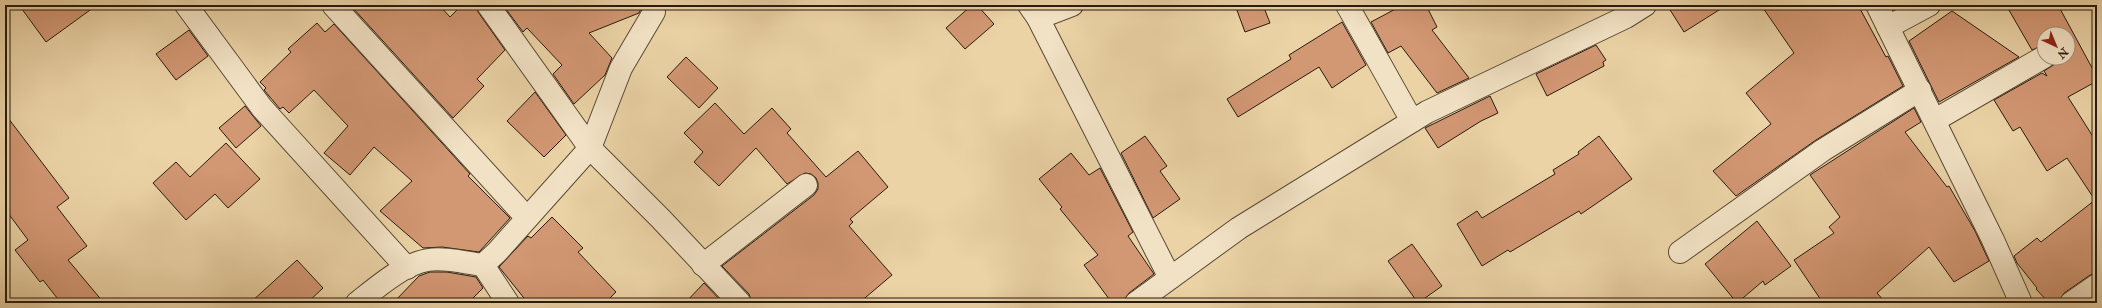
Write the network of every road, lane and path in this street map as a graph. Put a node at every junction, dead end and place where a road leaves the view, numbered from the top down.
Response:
1 (186, 5) edge
2 (333, 5) edge
3 (488, 5) edge
4 (653, 5) edge
5 (1072, 5) edge
6 (1347, 5) edge
7 (1645, 5) edge
8 (1877, 5) edge
9 (1929, 5) edge
10 (1034, 11) edge
11 (1888, 27) junction
12 (2036, 62) edge
13 (1920, 90) junction
14 (1935, 120) junction
15 (1412, 121) junction
16 (590, 148) junction
17 (806, 185) dead end
18 (527, 218) junction
19 (1680, 252) dead end
20 (483, 265) junction
21 (703, 265) junction
22 (407, 268) junction
23 (1170, 278) junction
24 (2097, 285) edge
25 (357, 303) edge
26 (508, 303) edge
27 (740, 303) edge
28 (1136, 303) edge
29 (2021, 303) edge
30 (2071, 303) edge

1 - 22 street
2 - 18 street
3 - 16 street
4 - 16 street
5 - 10 street
6 - 15 street
7 - 15 street
8 - 11 street
9 - 11 street
10 - 23 street
11 - 13 street
12 - 14 street
13 - 14 street
13 - 19 street
14 - 29 street
15 - 23 street
16 - 18 street
16 - 21 street
17 - 21 street
18 - 20 street
20 - 22 street
20 - 26 street
21 - 27 street
22 - 25 street
23 - 28 street
24 - 30 street

